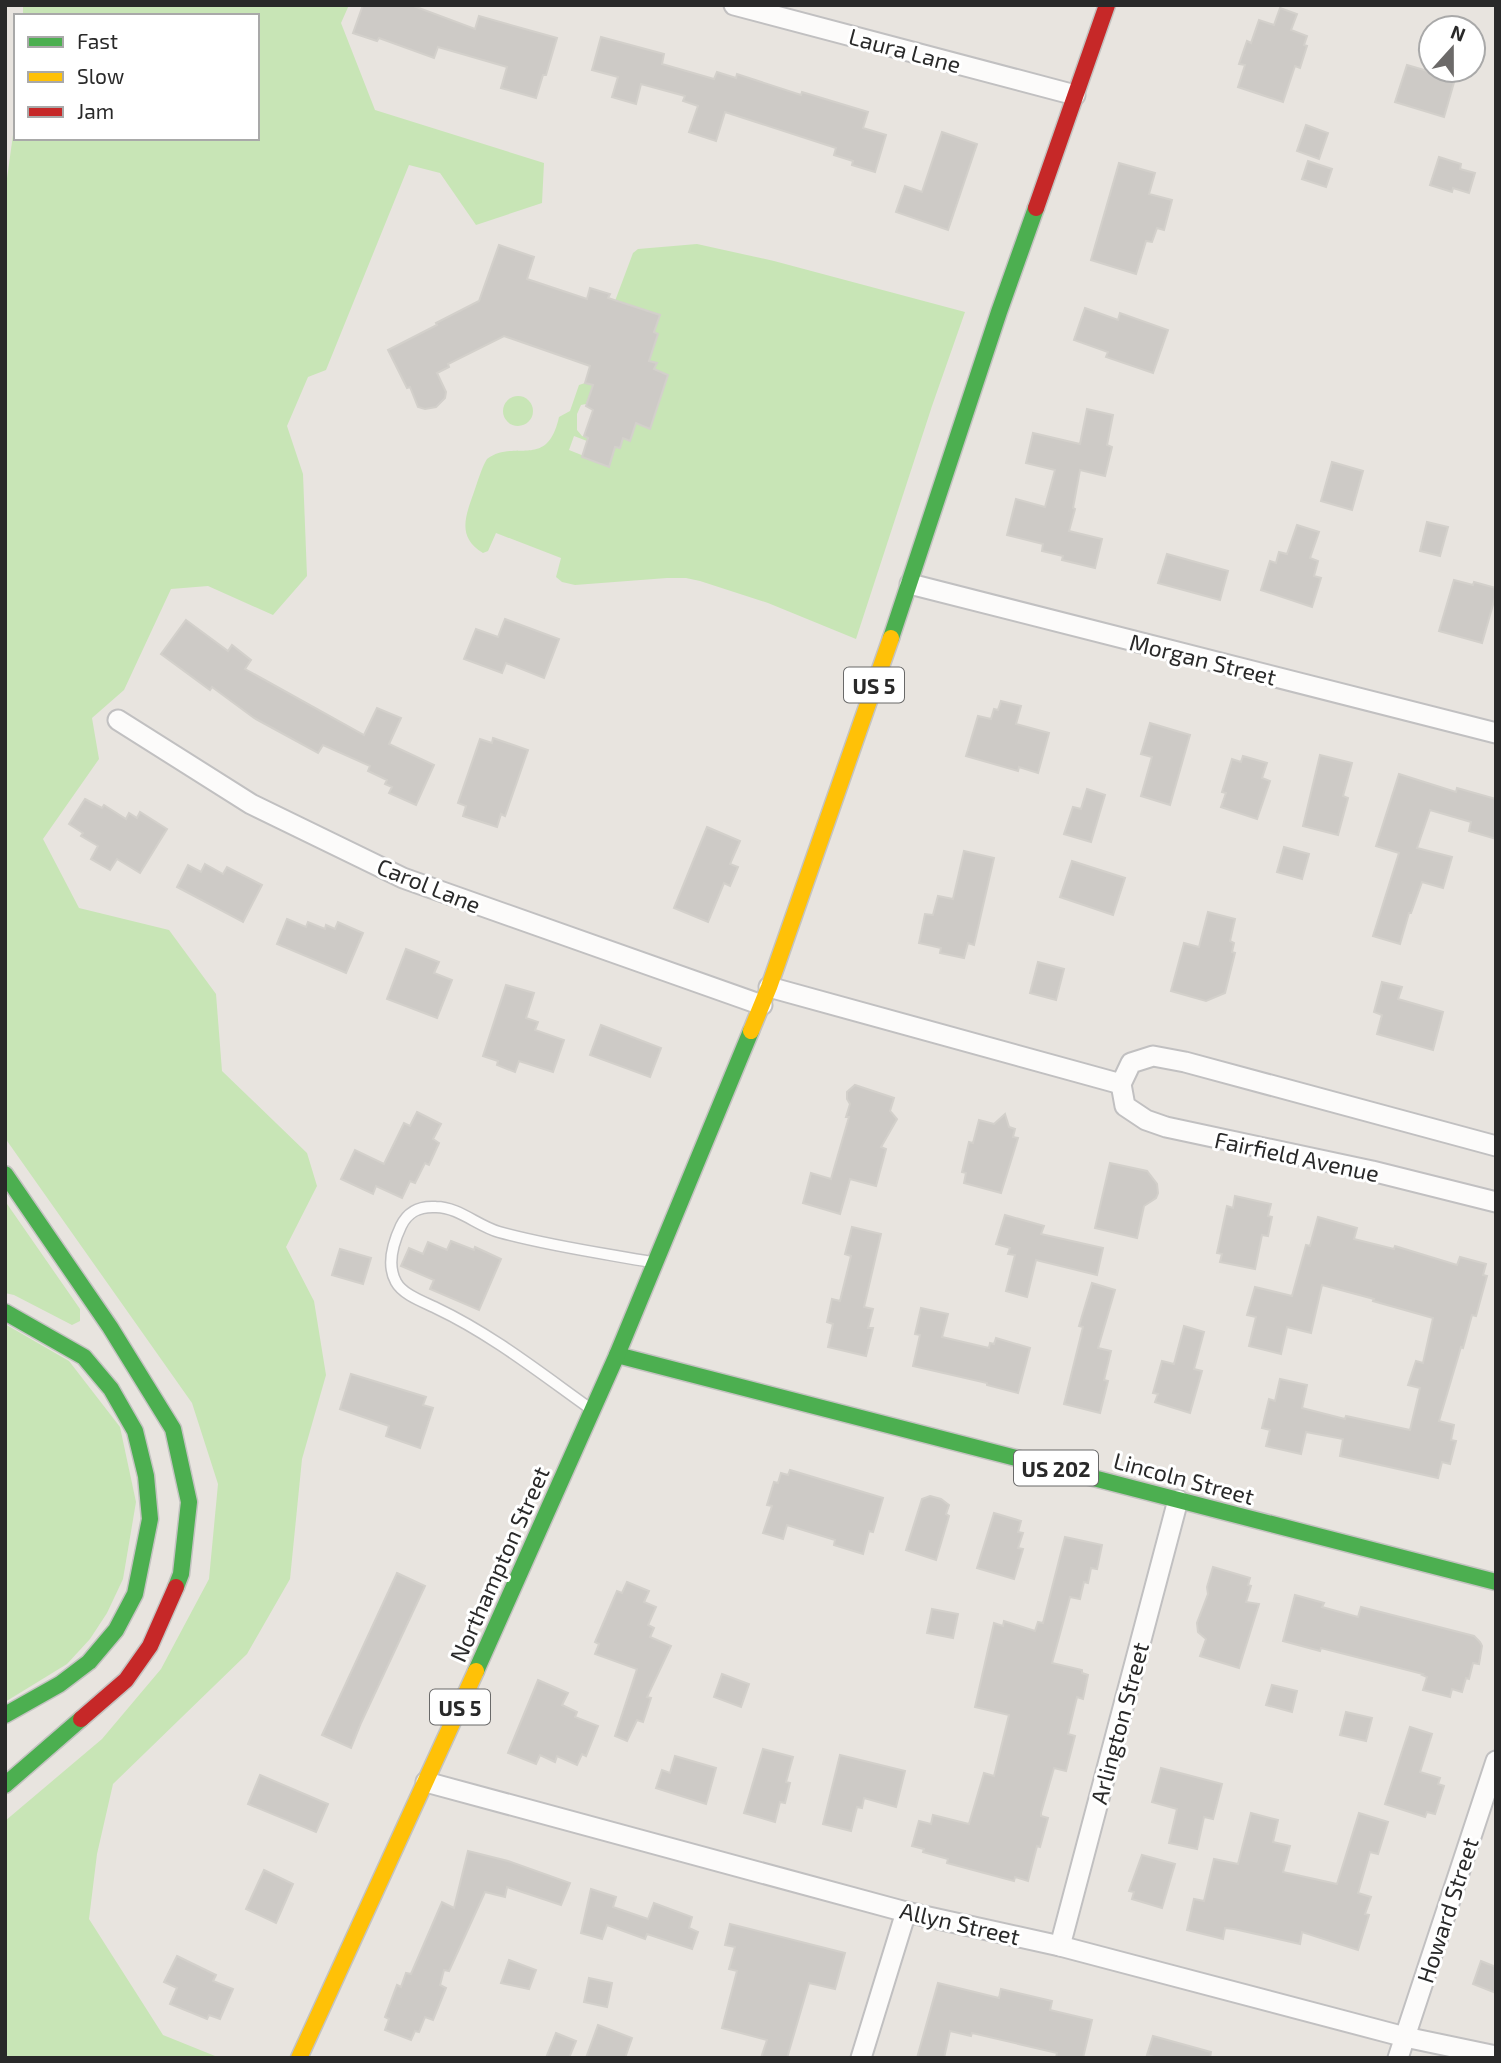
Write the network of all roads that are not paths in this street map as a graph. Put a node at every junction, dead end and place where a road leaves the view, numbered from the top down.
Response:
1 (734, 5) edge
2 (1107, 5) edge
3 (1075, 95) junction
4 (911, 584) junction
5 (117, 720) dead end
6 (1496, 733) edge
7 (765, 996) junction
8 (1121, 1084) junction
9 (1496, 1146) edge
10 (5, 1174) edge
11 (1496, 1202) edge
12 (655, 1263) junction
13 (5, 1311) edge
14 (617, 1355) junction
15 (592, 1410) junction
16 (1178, 1500) junction
17 (1496, 1582) edge
18 (5, 1716) edge
19 (1496, 1761) edge
20 (426, 1782) junction
21 (5, 1785) edge
22 (906, 1912) junction
23 (1060, 1946) junction
24 (1405, 2037) junction
25 (1496, 2056) edge
26 (299, 2058) edge
27 (861, 2058) edge
28 (1398, 2058) edge

1 - 3 street, Laura Lane
2 - 3 main road, US 5
3 - 4 main road, US 5
4 - 6 street, Morgan Street
4 - 7 main road, US 5
5 - 7 street, Carol Lane
7 - 8 street
7 - 12 main road, US 5
8 - 9 street
8 - 11 street, Fairfield Avenue
10 - 21 main road
12 - 14 main road, US 5
12 - 15 lane
13 - 18 main road
14 - 15 main road, Northampton Street / US 5
14 - 16 main road, Lincoln Street / US 202
15 - 20 main road, Northampton Street / US 5
16 - 17 main road, Lincoln Street / US 202
16 - 23 street, Arlington Street
19 - 24 street, Howard Street
20 - 22 street, Allyn Street
20 - 26 main road, Northampton Street / US 5
22 - 23 street, Allyn Street
22 - 27 street
23 - 24 street, Allyn Street
24 - 25 street, Allyn Street
24 - 28 street, Howard Street

